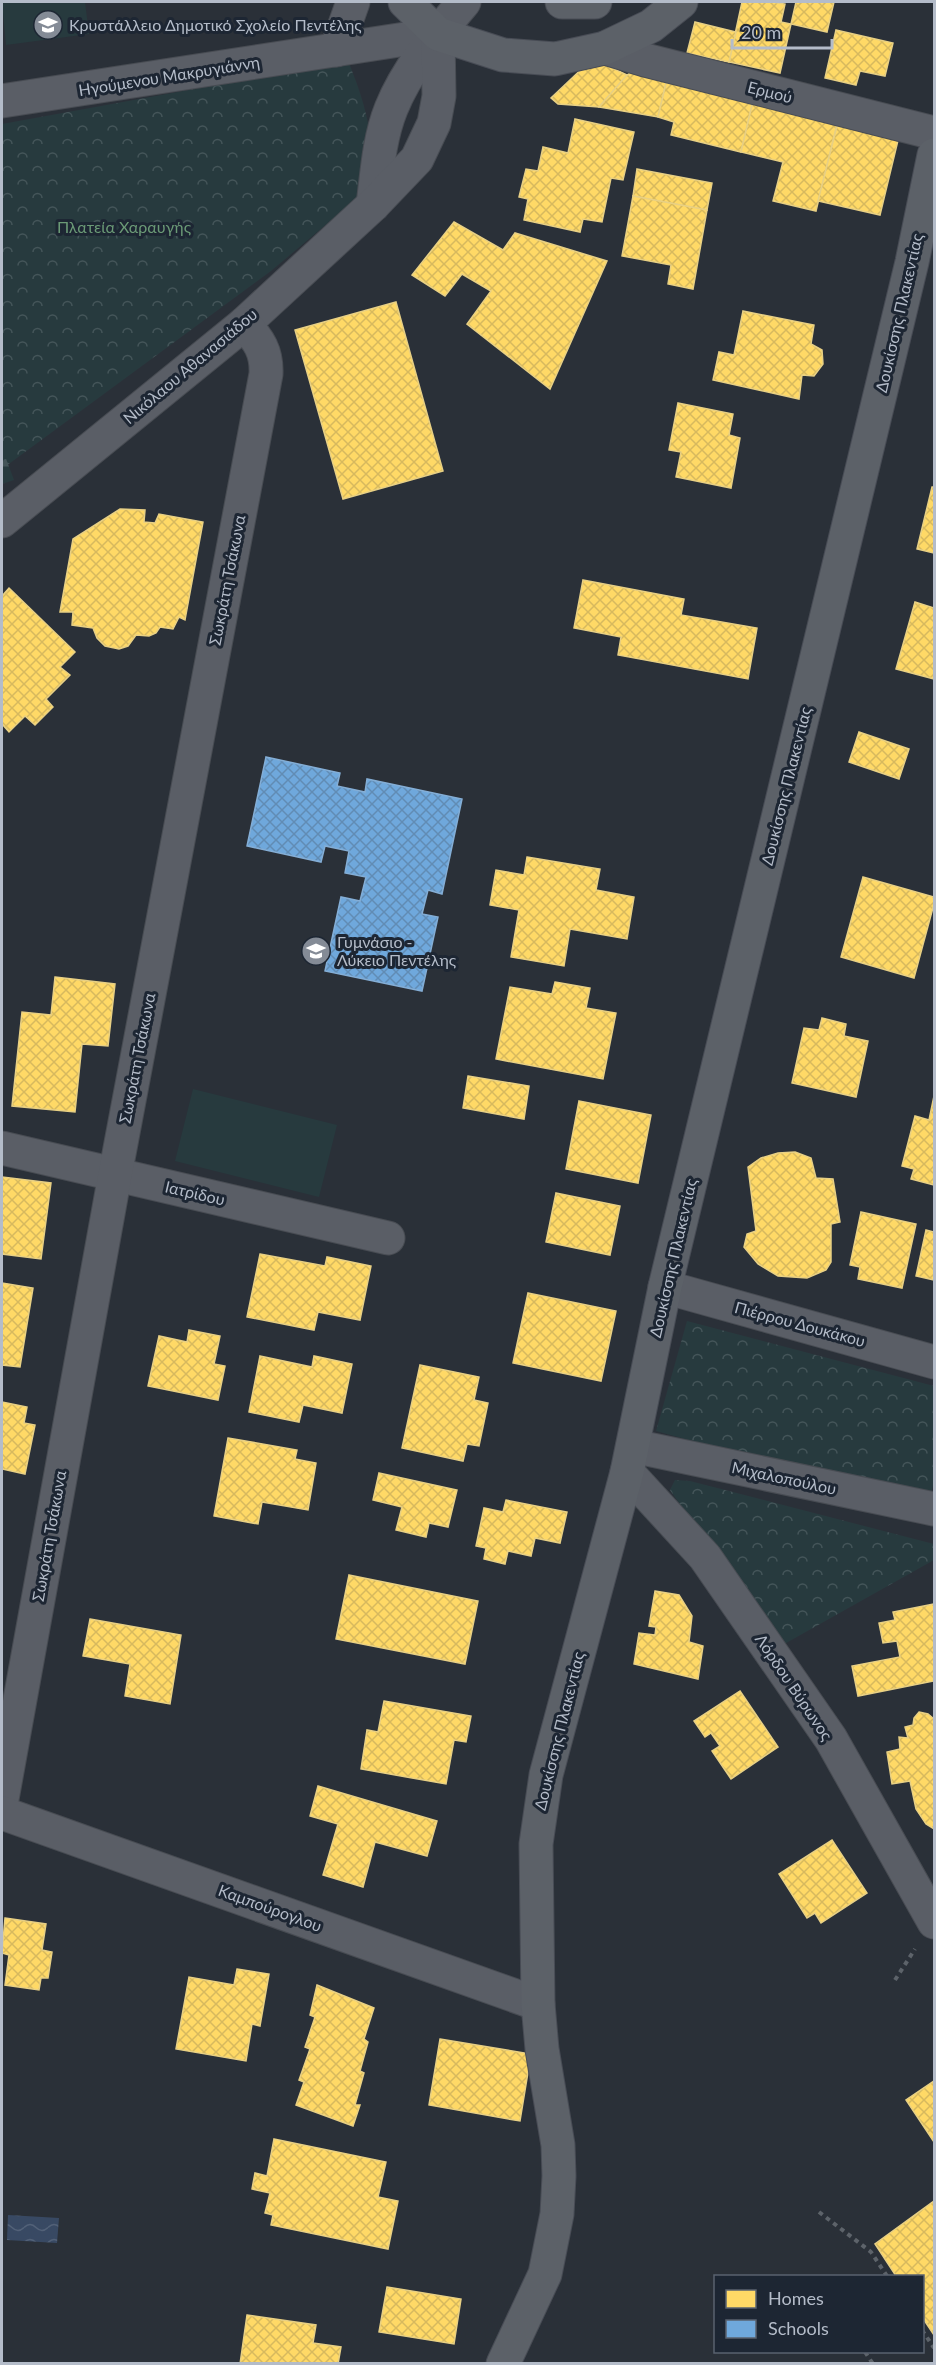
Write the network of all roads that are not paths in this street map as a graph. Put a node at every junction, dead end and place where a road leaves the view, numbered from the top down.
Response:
1 (353, 2) edge
2 (405, 2) edge
3 (464, 2) edge
4 (562, 2) edge
5 (595, 2) edge
6 (681, 2) edge
7 (438, 34) junction
8 (605, 48) junction
9 (336, 50) junction
10 (2, 101) edge
11 (934, 134) edge
12 (934, 155) edge
13 (373, 205) junction
14 (244, 324) junction
15 (2, 521) edge
16 (2, 1148) edge
17 (115, 1175) junction
18 (388, 1238) dead end
19 (665, 1287) junction
20 (934, 1362) edge
21 (630, 1459) junction
22 (934, 1509) edge
23 (2, 1799) edge
24 (2, 1813) edge
25 (934, 1922) edge
26 (538, 2004) junction
27 (503, 2364) edge

1 - 9 street
2 - 7 main road
3 - 7 street
4 - 5 main road
6 - 8 main road
7 - 8 main road
7 - 9 street, Ηγούμενου Μακρυγιάννη
7 - 13 street
7 - 13 street, Νικόλαου Αθανασιάδου
8 - 11 street, Ερμού
9 - 10 street, Ηγούμενου Μακρυγιάννη
12 - 19 main road, Δουκίσσης Πλακεντίας
13 - 14 street, Νικόλαου Αθανασιάδου
14 - 15 street, Νικόλαου Αθανασιάδου
14 - 17 street, Σωκράτη Τσάκωνα
16 - 17 street, Ιατρίδου
17 - 18 street, Ιατρίδου
17 - 23 street, Σωκράτη Τσάκωνα
19 - 20 street, Πιέρρου Δουκάκου
19 - 21 main road, Δουκίσσης Πλακεντίας
21 - 22 street, Μιχαλοπούλου
21 - 25 street, Λόρδου Βύρωνος
21 - 26 main road, Δουκίσσης Πλακεντίας
24 - 26 street, Καμπούρογλου
26 - 27 main road, Δουκίσσης Πλακεντίας

